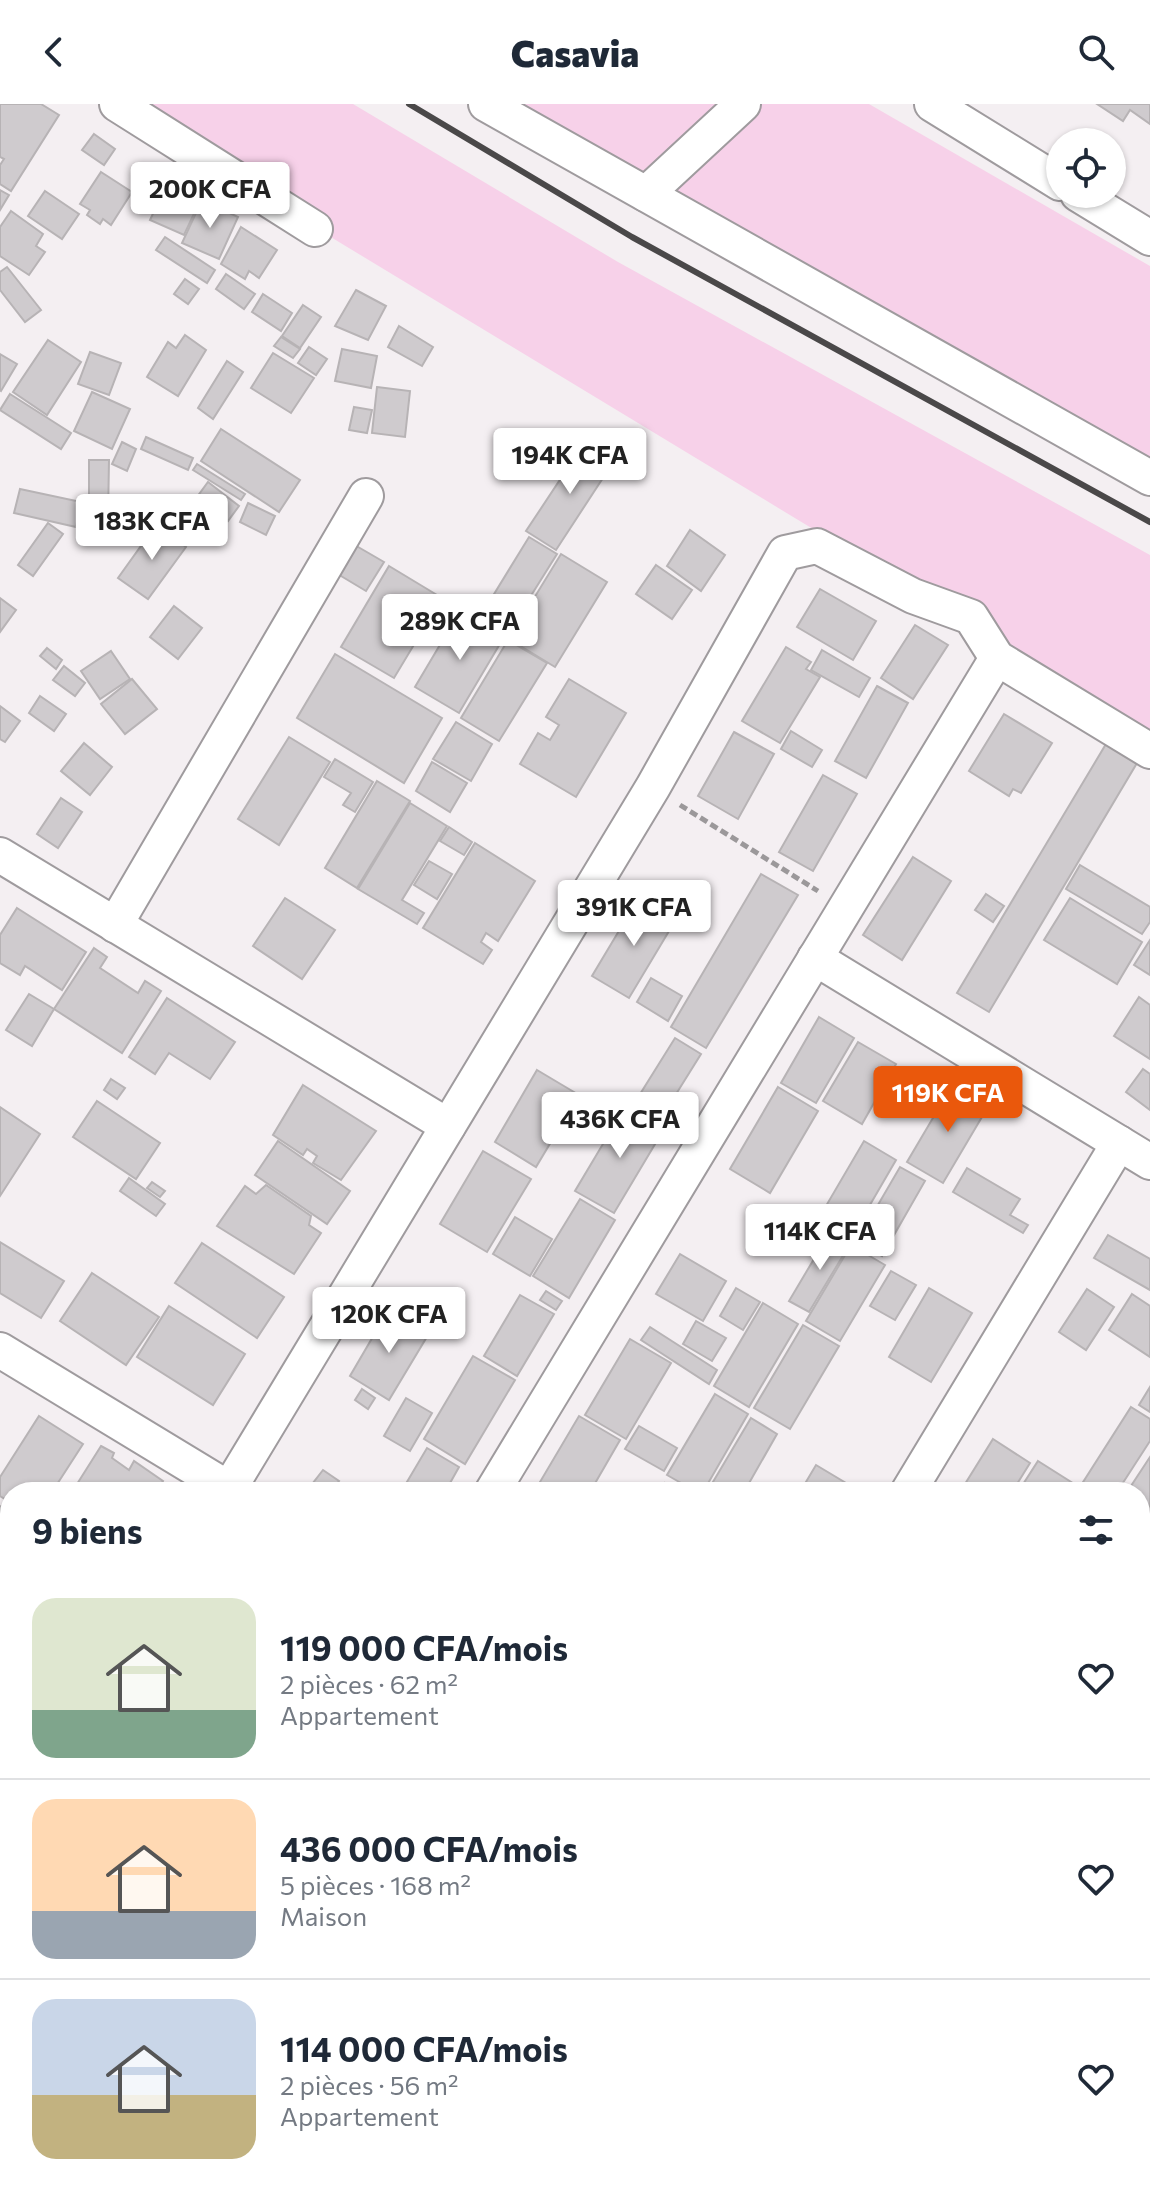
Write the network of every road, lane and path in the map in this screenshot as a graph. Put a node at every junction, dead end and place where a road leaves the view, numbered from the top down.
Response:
1 (117, 104) edge
2 (486, 104) edge
3 (743, 104) edge
4 (932, 104) edge
5 (1046, 174) edge
6 (646, 194) junction
7 (1101, 208) edge
8 (315, 229) dead end
9 (1150, 238) edge
10 (1150, 478) edge
11 (366, 496) dead end
12 (997, 658) junction
13 (1150, 751) edge
14 (653, 787) junction
15 (0, 855) edge
16 (845, 909) junction
17 (115, 925) junction
18 (815, 958) junction
19 (448, 1126) junction
20 (1119, 1143) junction
21 (1150, 1162) edge
22 (0, 1350) edge
23 (215, 1482) edge
24 (235, 1482) edge
25 (498, 1482) edge
26 (914, 1482) edge

1 - 8 street
2 - 6 street
3 - 6 street
4 - 5 street
6 - 10 street
7 - 9 street
11 - 17 street
12 - 13 street
12 - 14 street
12 - 16 street
14 - 16 path
14 - 19 street
15 - 17 street
16 - 18 street
17 - 19 street
18 - 20 street
18 - 25 street
19 - 24 street
20 - 21 street
20 - 26 street
22 - 23 street

